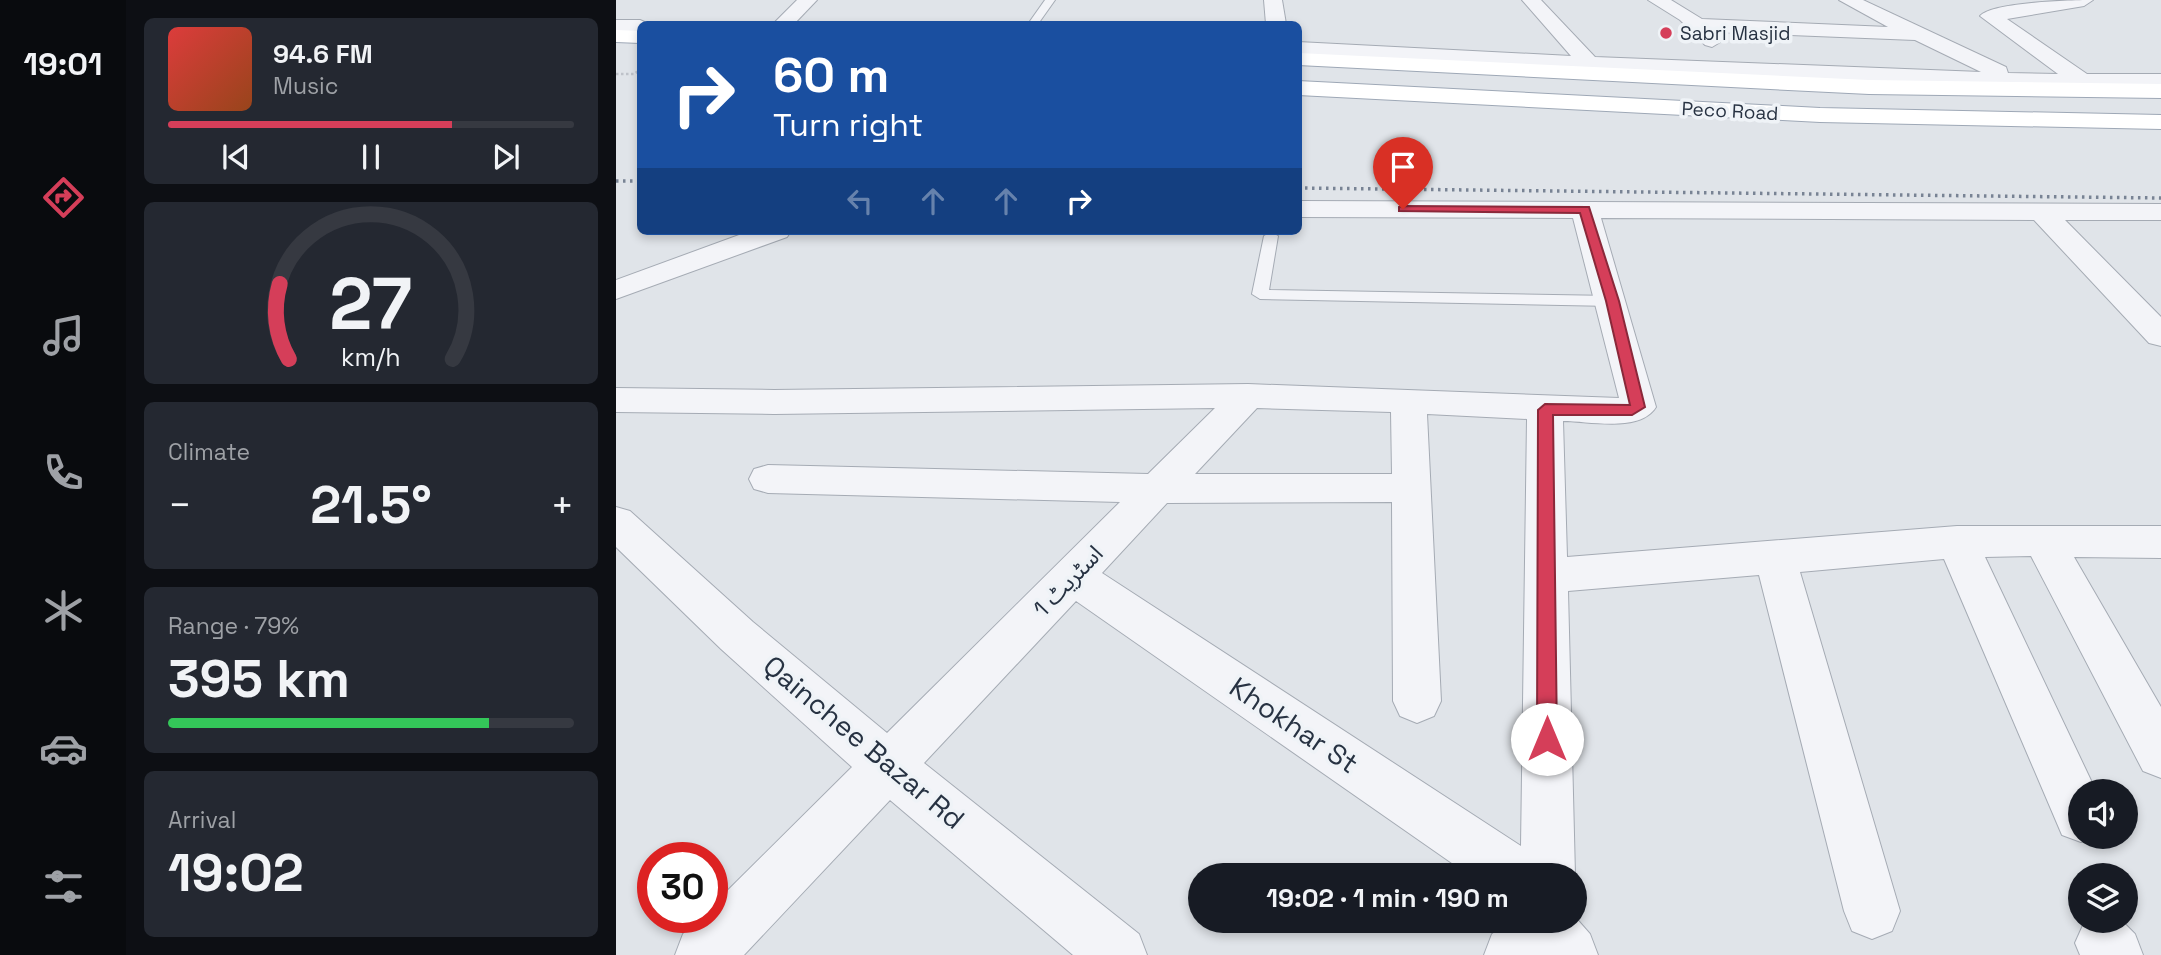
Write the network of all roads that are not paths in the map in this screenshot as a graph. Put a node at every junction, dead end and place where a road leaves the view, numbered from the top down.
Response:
1 (808, 0) edge
2 (1050, 0) edge
3 (1273, 0) edge
4 (1531, 0) edge
5 (1657, 0) edge
6 (1848, 0) edge
7 (2011, 0) edge
8 (2084, 0) edge
9 (1762, 7) dead end
10 (2033, 8) junction
11 (786, 21) edge
12 (1035, 21) edge
13 (1276, 21) edge
14 (1694, 25) junction
15 (616, 26) edge
16 (637, 26) edge
17 (1793, 29) junction
18 (1919, 34) junction
19 (616, 36) edge
20 (637, 37) edge
21 (1302, 48) edge
22 (1302, 59) edge
23 (1595, 68) junction
24 (1742, 69) junction
25 (2083, 81) junction
26 (2161, 81) edge
27 (1800, 84) junction
28 (2018, 85) junction
29 (1302, 88) edge
30 (2161, 91) edge
31 (1820, 116) junction
32 (2161, 122) edge
33 (1302, 209) edge
34 (1585, 210) junction
35 (2161, 212) edge
36 (2044, 214) junction
37 (766, 235) edge
38 (1271, 236) dead end
39 (616, 290) edge
40 (1612, 301) junction
41 (2161, 335) edge
42 (1248, 396) junction
43 (616, 400) edge
44 (1409, 404) junction
45 (1545, 410) junction
46 (768, 480) dead end
47 (1411, 488) junction
48 (1158, 489) junction
49 (616, 522) edge
50 (2043, 540) junction
51 (1957, 542) junction
52 (2161, 542) edge
53 (1775, 557) junction
54 (1072, 576) junction
55 (1546, 576) junction
56 (1417, 701) dead end
57 (2161, 754) edge
58 (889, 766) junction
59 (2068, 788) edge
60 (1498, 863) edge
61 (1548, 863) edge
62 (1872, 911) dead end
63 (704, 955) edge
64 (1118, 955) edge

1 - 11 street
2 - 12 lane
3 - 13 street
4 - 23 street
5 - 14 street
6 - 18 street
7 - 10 street
8 - 10 street
9 - 17 street
10 - 25 street
14 - 17 street
14 - 24 street
15 - 16 street
17 - 18 street
18 - 28 street
19 - 20 main road
21 - 23 street
22 - 23 main road, Peco Road
23 - 24 street
23 - 27 main road, Peco Road
24 - 28 street
25 - 26 street
25 - 28 street
27 - 28 main road, Peco Road
27 - 31 main road
28 - 30 main road, Peco Road
29 - 31 main road, Peco Road
31 - 32 main road, Peco Road
33 - 34 street
34 - 36 street
34 - 40 street
35 - 36 street
36 - 41 street
37 - 39 street
38 - 40 lane
40 - 45 street
42 - 43 street
42 - 44 street
42 - 48 street, اسٹریٹ 1
44 - 45 street
44 - 47 street
45 - 55 street
46 - 48 street
47 - 48 street
47 - 56 street
48 - 54 street, اسٹریٹ 1
49 - 58 street, Qainchee Bazar Rd
50 - 51 street
50 - 52 street
50 - 57 street
51 - 53 street
51 - 59 street
53 - 55 street
53 - 62 street
54 - 58 street, اسٹریٹ 1
54 - 60 street, Khokhar St
55 - 61 street
58 - 63 street, اسٹریٹ 1
58 - 64 street, Qainchee Bazar Rd

